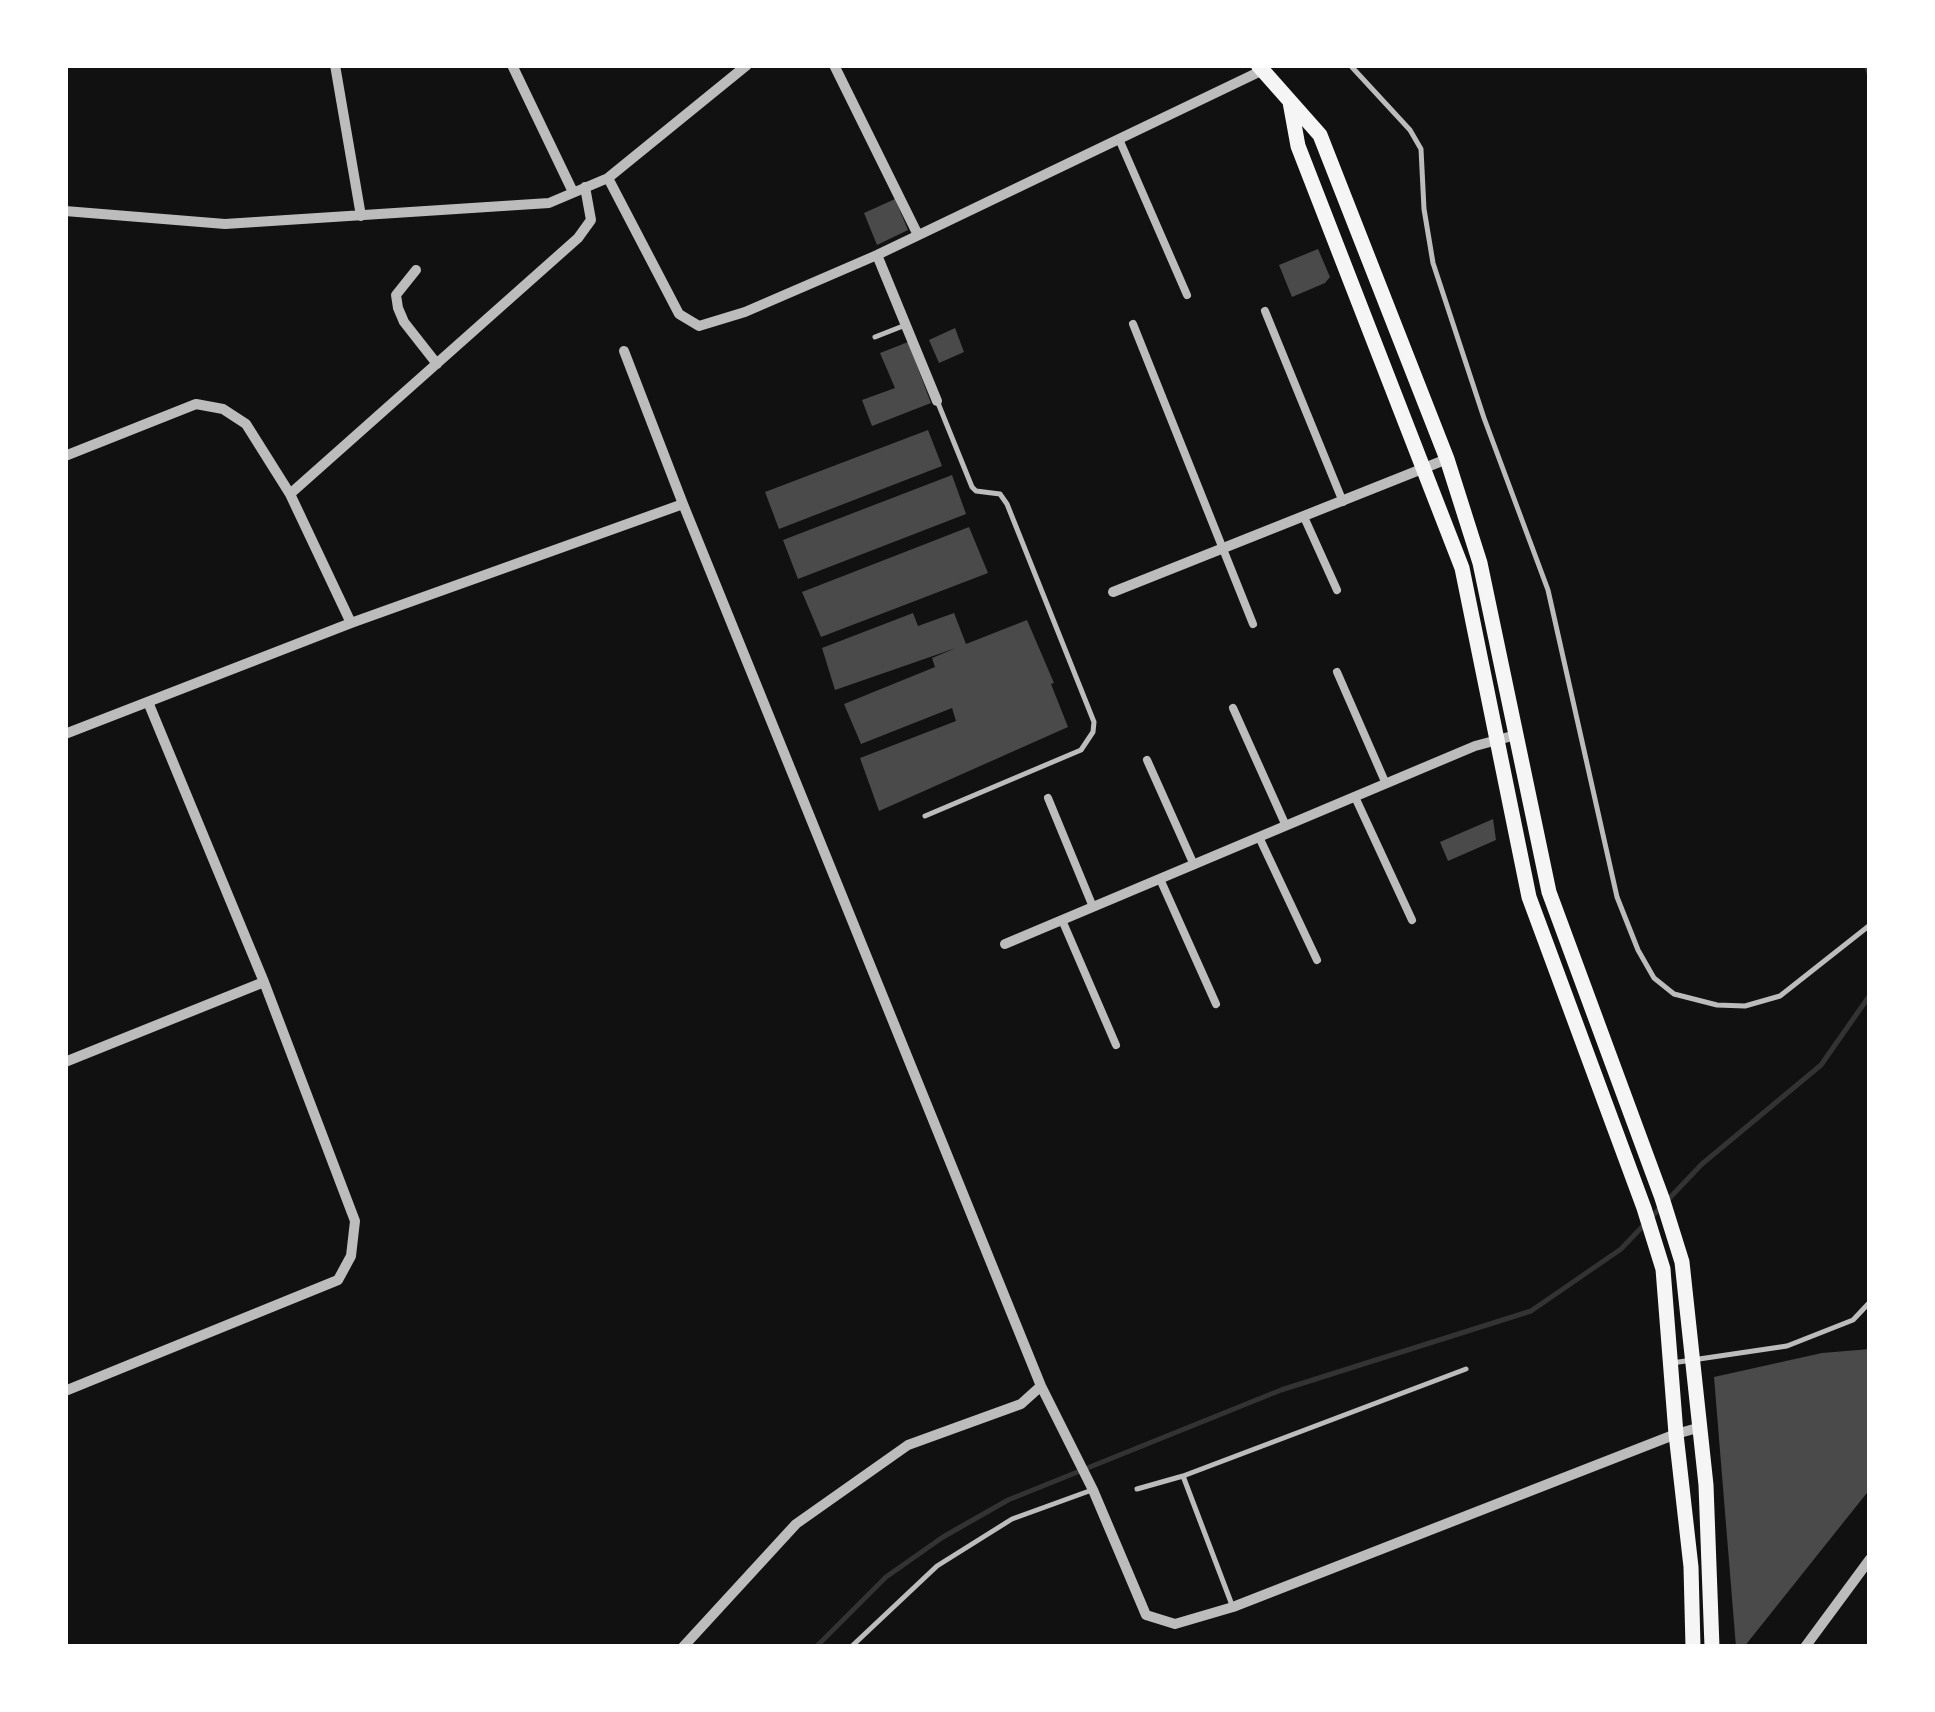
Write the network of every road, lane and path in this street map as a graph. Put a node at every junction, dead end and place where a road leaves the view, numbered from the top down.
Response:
1 (335, 65) edge
2 (512, 65) edge
3 (747, 65) edge
4 (834, 65) edge
5 (1350, 65) edge
6 (1264, 67) edge
7 (1290, 98) junction
8 (1119, 139) junction
9 (608, 178) junction
10 (586, 187) junction
11 (574, 192) junction
12 (65, 211) edge
13 (361, 216) junction
14 (918, 236) junction
15 (877, 255) junction
16 (416, 270) dead end
17 (1187, 295) dead end
18 (1265, 311) dead end
19 (1133, 324) dead end
20 (906, 325) junction
21 (875, 337) dead end
22 (624, 351) dead end
23 (437, 364) junction
24 (937, 400) joint
25 (65, 456) edge
26 (1447, 459) junction
27 (1426, 468) junction
28 (290, 494) junction
29 (1343, 502) junction
30 (682, 504) junction
31 (1304, 517) junction
32 (1221, 550) junction
33 (1337, 590) dead end
34 (1113, 592) dead end
35 (351, 624) junction
36 (1253, 624) dead end
37 (1337, 672) dead end
38 (148, 702) junction
39 (1234, 708) dead end
40 (65, 734) edge
41 (1516, 735) junction
42 (1495, 739) junction
43 (1147, 760) dead end
44 (1386, 784) junction
45 (1048, 798) dead end
46 (1355, 798) junction
47 (926, 816) dead end
48 (1286, 826) junction
49 (1260, 838) junction
50 (1194, 865) junction
51 (1160, 879) junction
52 (1093, 907) junction
53 (1062, 920) junction
54 (1412, 920) dead end
55 (1870, 925) edge
56 (1005, 944) dead end
57 (1316, 960) dead end
58 (264, 982) junction
59 (1216, 1004) dead end
60 (1116, 1046) dead end
61 (65, 1062) edge
62 (1870, 1302) edge
63 (1694, 1361) junction
64 (1672, 1363) junction
65 (1466, 1369) dead end
66 (1041, 1386) junction
67 (65, 1391) edge
68 (1701, 1427) junction
69 (1676, 1434) junction
70 (1183, 1476) junction
71 (1091, 1485) junction
72 (1137, 1489) dead end
73 (1870, 1559) edge
74 (1233, 1608) junction
75 (682, 1647) edge
76 (851, 1647) edge
77 (1693, 1647) edge
78 (1712, 1647) edge
79 (1805, 1647) edge

1 - 13 street
2 - 11 street
3 - 9 street
4 - 14 street
5 - 55 lane
6 - 7 main road
6 - 8 street
7 - 26 main road
7 - 27 main road
8 - 14 street
8 - 17 street
9 - 10 street
9 - 15 street
10 - 11 street
10 - 23 street
11 - 13 street
12 - 13 street
14 - 15 street
15 - 20 street
16 - 23 street
18 - 29 street
19 - 32 street
20 - 21 lane
20 - 24 street
22 - 30 street
23 - 28 street
24 - 47 lane
25 - 28 street
26 - 27 street
26 - 41 main road
27 - 29 street
27 - 42 main road
28 - 35 street
29 - 31 street
30 - 35 street
30 - 66 street
31 - 32 street
31 - 33 street
32 - 34 street
32 - 36 street
35 - 38 street
37 - 44 street
38 - 40 street
38 - 58 street
39 - 48 street
41 - 42 street
41 - 63 main road
42 - 44 street
42 - 64 main road
43 - 50 street
44 - 46 street
45 - 52 street
46 - 48 street
46 - 54 street
48 - 49 street
49 - 50 street
49 - 57 street
50 - 51 street
51 - 52 street
51 - 59 street
52 - 53 street
53 - 56 street
53 - 60 street
58 - 61 street
58 - 67 street
62 - 63 lane
63 - 64 lane
63 - 68 main road
64 - 69 main road
65 - 70 lane
66 - 71 street
66 - 75 street
68 - 69 street
68 - 78 main road
69 - 74 street
69 - 77 main road
70 - 72 lane
70 - 74 lane
71 - 74 street
71 - 76 lane
73 - 79 street

